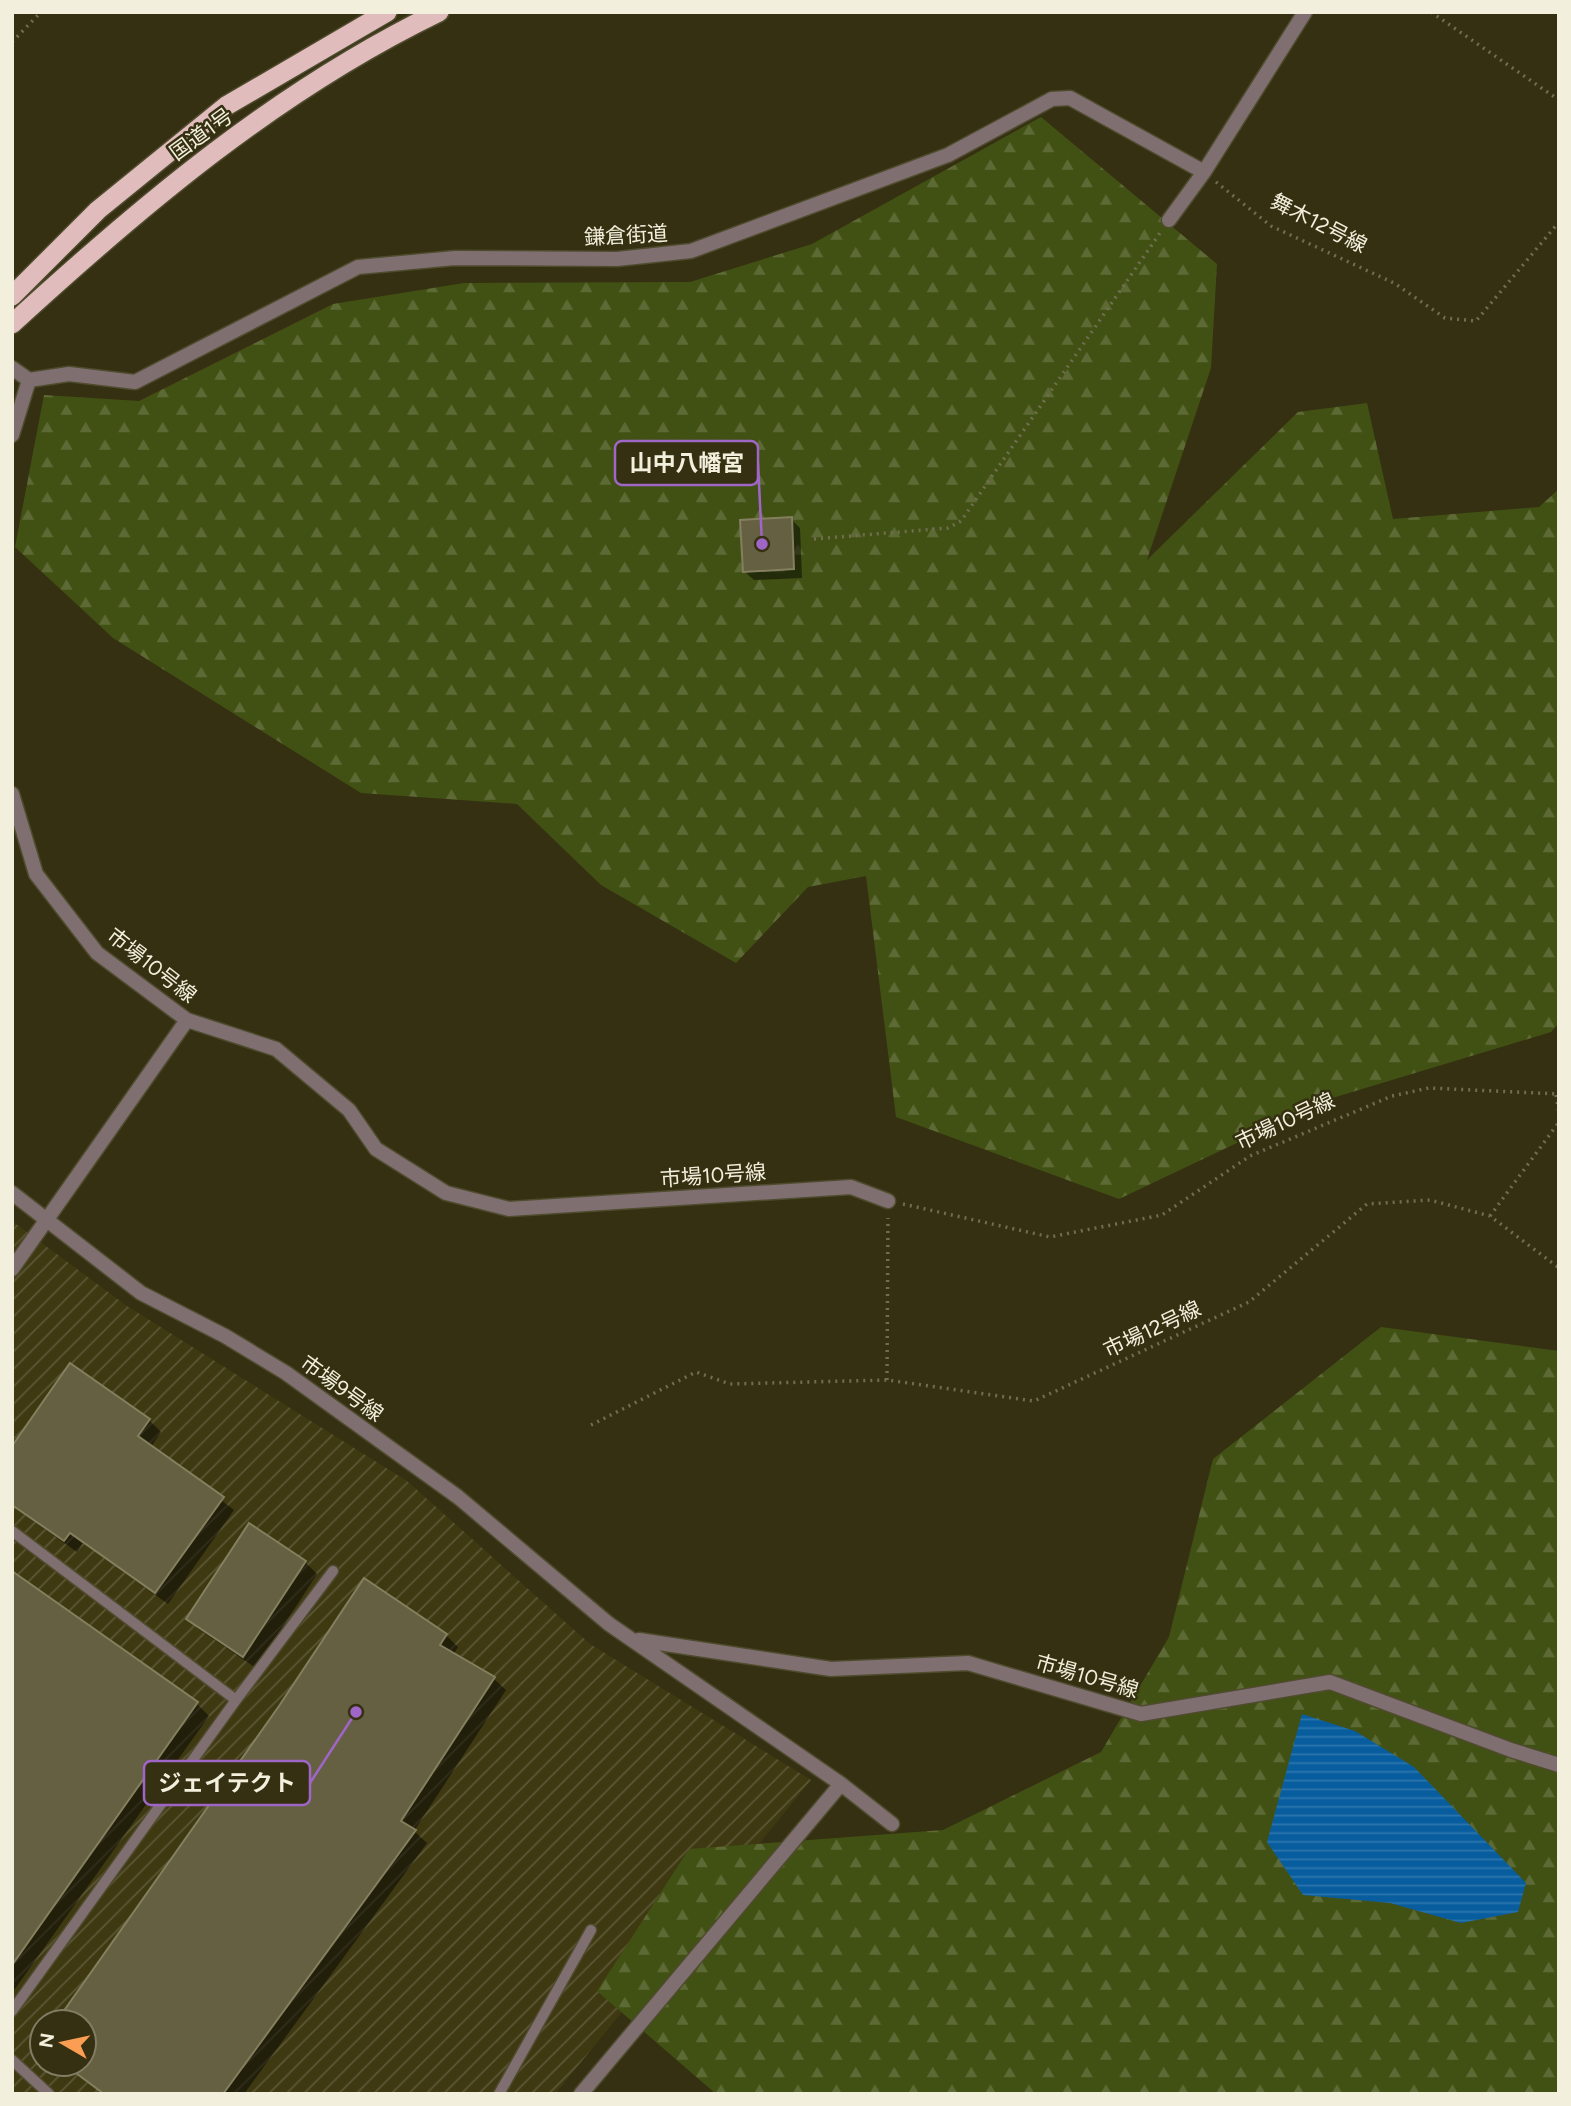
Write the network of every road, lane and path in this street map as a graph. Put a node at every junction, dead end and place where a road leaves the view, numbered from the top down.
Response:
1 (41, 12) edge
2 (387, 12) edge
3 (439, 12) edge
4 (1305, 12) edge
5 (1431, 12) edge
6 (12, 43) edge
7 (1559, 100) edge
8 (1204, 172) junction
9 (1169, 220) joint
10 (1559, 222) edge
11 (12, 296) edge
12 (12, 324) edge
13 (12, 368) edge
14 (29, 380) junction
15 (12, 435) edge
16 (814, 539) dead end
17 (12, 794) edge
18 (187, 1020) junction
19 (1557, 1095) edge
20 (1559, 1113) edge
21 (1559, 1122) edge
22 (12, 1193) edge
23 (888, 1201) junction
24 (1490, 1216) junction
25 (47, 1219) junction
26 (1559, 1268) edge
27 (12, 1269) edge
28 (887, 1380) junction
29 (592, 1425) dead end
30 (12, 1531) edge
31 (333, 1571) dead end
32 (633, 1639) junction
33 (236, 1700) junction
34 (1559, 1765) edge
35 (841, 1784) junction
36 (892, 1824) dead end
37 (591, 1930) dead end
38 (12, 2011) edge
39 (12, 2060) edge
40 (49, 2094) edge
41 (499, 2094) edge
42 (581, 2094) edge

1 - 6 path
2 - 11 highway, 国道1号
3 - 12 highway, 国道1号
4 - 8 street
5 - 7 path
8 - 9 street
8 - 10 path, 舞木12号線
8 - 14 street, 鎌倉街道
9 - 16 path
13 - 14 street
14 - 15 street
17 - 18 street, 市場10号線
18 - 23 street, 市場10号線
18 - 25 street
19 - 20 path
19 - 23 path, 市場10号線
21 - 24 path
22 - 25 street, 市場9号線
23 - 28 path
24 - 26 path, 市場12号線
24 - 28 path, 市場12号線
25 - 27 street
25 - 32 street, 市場9号線
28 - 29 path, 市場12号線
30 - 33 lane
31 - 33 lane
32 - 34 street, 市場10号線
32 - 35 street, 市場9号線
33 - 38 lane
35 - 36 street, 市場9号線
35 - 42 street
37 - 41 lane
39 - 40 lane

